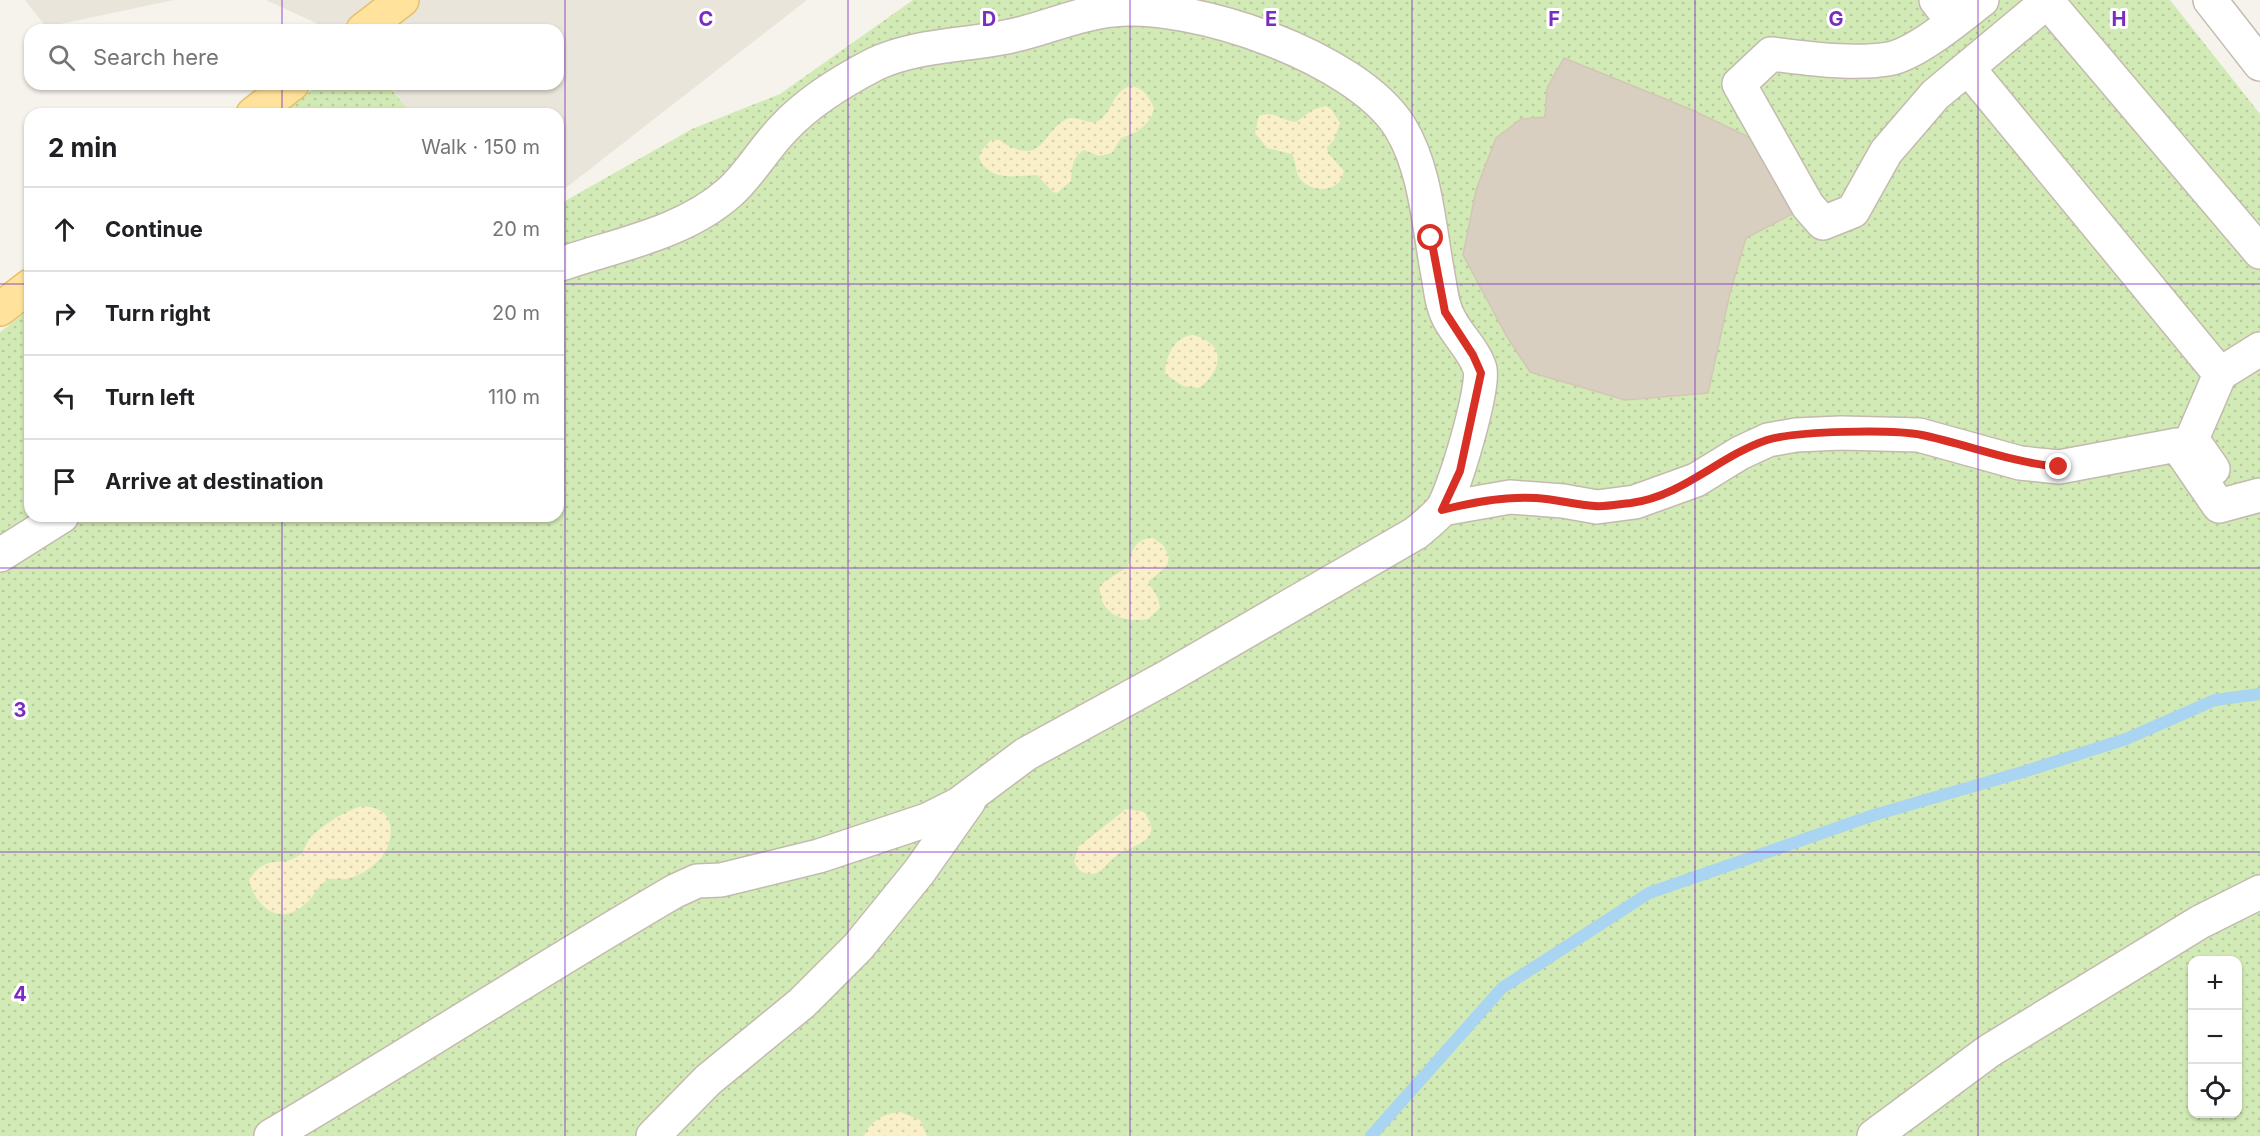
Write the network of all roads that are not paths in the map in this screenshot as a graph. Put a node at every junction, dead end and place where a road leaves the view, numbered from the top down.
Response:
1 (402, 0) edge
2 (1982, 0) edge
3 (2211, 0) edge
4 (2048, 1) edge
5 (1944, 11) edge
6 (371, 24) edge
7 (2260, 64) edge
8 (1968, 68) junction
9 (284, 90) edge
10 (262, 108) edge
11 (2260, 252) edge
12 (564, 263) edge
13 (24, 291) edge
14 (0, 309) edge
15 (2260, 348) edge
16 (2220, 374) junction
17 (2260, 473) edge
18 (2260, 495) edge
19 (1442, 510) junction
20 (52, 522) edge
21 (0, 555) edge
22 (982, 784) junction
23 (2260, 892) edge
24 (271, 1136) edge
25 (653, 1136) edge
26 (1874, 1136) edge

1 - 6 main road
2 - 5 street
3 - 7 street
4 - 8 street
4 - 11 street
5 - 8 street
8 - 16 street
9 - 10 main road
12 - 19 street
13 - 14 main road
15 - 16 street
16 - 17 street
18 - 19 street
19 - 22 street
20 - 21 street
22 - 24 street
22 - 25 street
23 - 26 street

